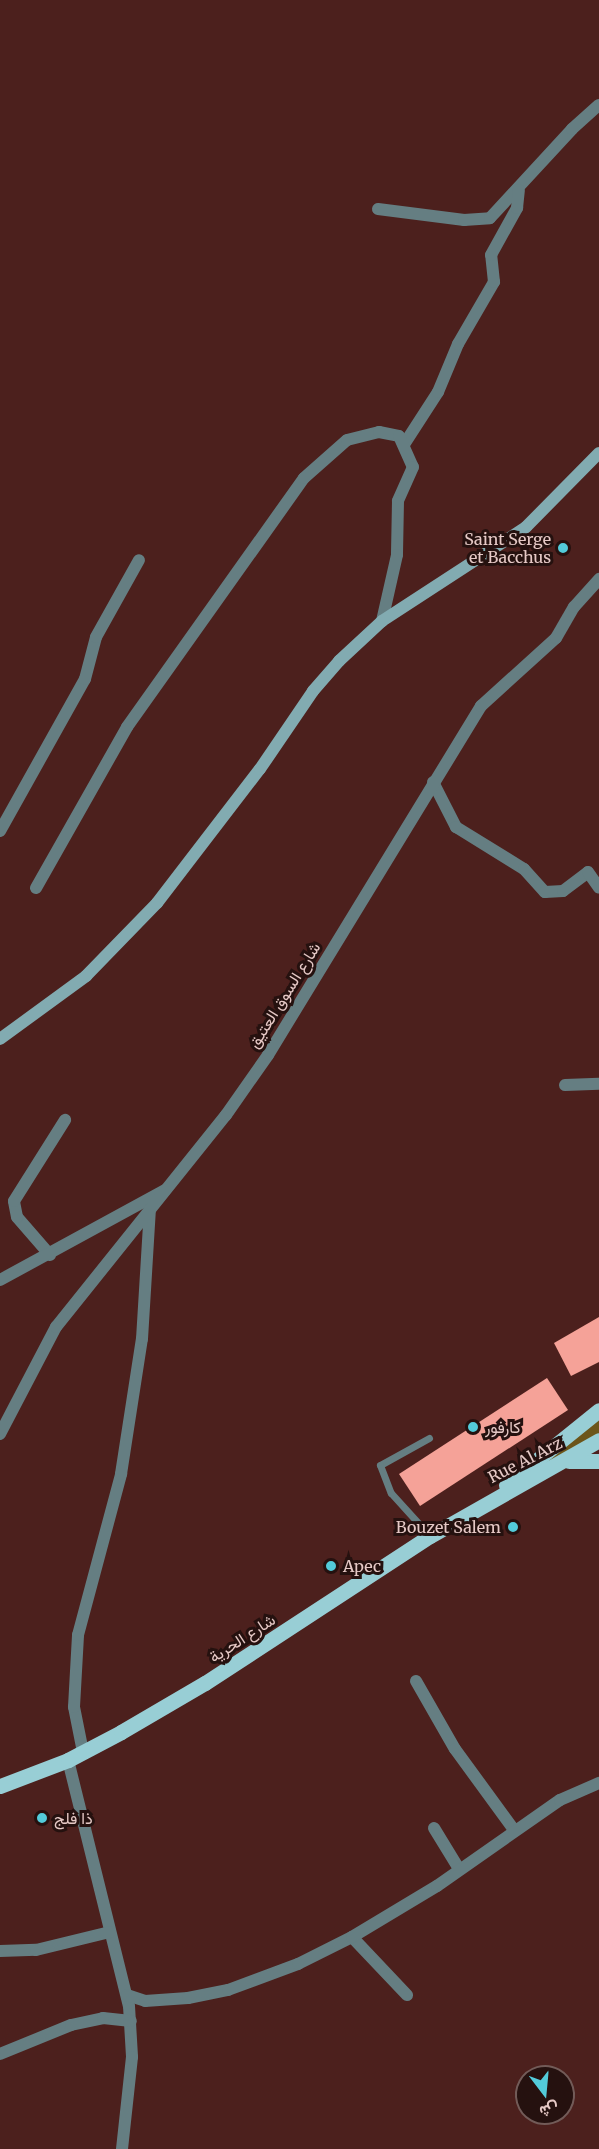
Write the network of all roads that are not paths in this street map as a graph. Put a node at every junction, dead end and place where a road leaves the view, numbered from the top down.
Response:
1 (599, 105) edge
2 (519, 190) junction
3 (378, 209) dead end
4 (405, 443) junction
5 (599, 453) edge
6 (139, 560) dead end
7 (599, 579) edge
8 (382, 621) junction
9 (433, 782) junction
10 (0, 831) edge
11 (36, 888) dead end
12 (599, 888) edge
13 (0, 1039) edge
14 (599, 1084) edge
15 (565, 1085) dead end
16 (65, 1120) dead end
17 (166, 1189) junction
18 (150, 1209) junction
19 (51, 1255) junction
20 (0, 1280) edge
21 (599, 1410) edge
22 (0, 1434) edge
23 (429, 1438) dead end
24 (599, 1440) edge
25 (599, 1461) edge
26 (563, 1462) junction
27 (491, 1499) junction
28 (430, 1536) junction
29 (416, 1681) dead end
30 (83, 1752) junction
31 (68, 1760) junction
32 (599, 1783) edge
33 (0, 1786) edge
34 (434, 1828) dead end
35 (514, 1830) junction
36 (459, 1869) junction
37 (111, 1932) junction
38 (352, 1937) junction
39 (0, 1951) edge
40 (127, 1995) junction
41 (407, 1995) dead end
42 (130, 2021) junction
43 (0, 2054) edge
44 (122, 2149) edge

1 - 2 street
2 - 3 street
2 - 4 street
4 - 8 street
4 - 11 street
5 - 8 main road
6 - 10 street
7 - 9 street, شارع السوق العتيق
8 - 13 main road
9 - 12 street
9 - 17 street, شارع السوق العتيق
14 - 15 street
16 - 19 street
17 - 18 street, شارع السوق العتيق
17 - 19 street
18 - 22 street, شارع السوق العتيق
18 - 30 street
19 - 20 street
21 - 27 main road, Rue Al Arz
23 - 28 lane
24 - 26 main road, Rue Al Arz
25 - 26 main road
26 - 27 main road, Rue Al Arz
27 - 28 main road, شارع الحرية
28 - 30 main road, شارع الحرية
29 - 35 street
30 - 31 main road, شارع الحرية
31 - 33 main road, شارع الحرية
31 - 37 street
32 - 35 street
34 - 36 street
35 - 36 street
36 - 38 street
37 - 39 street
37 - 40 street
38 - 40 street
38 - 41 street
40 - 42 street
42 - 43 street
42 - 44 street

